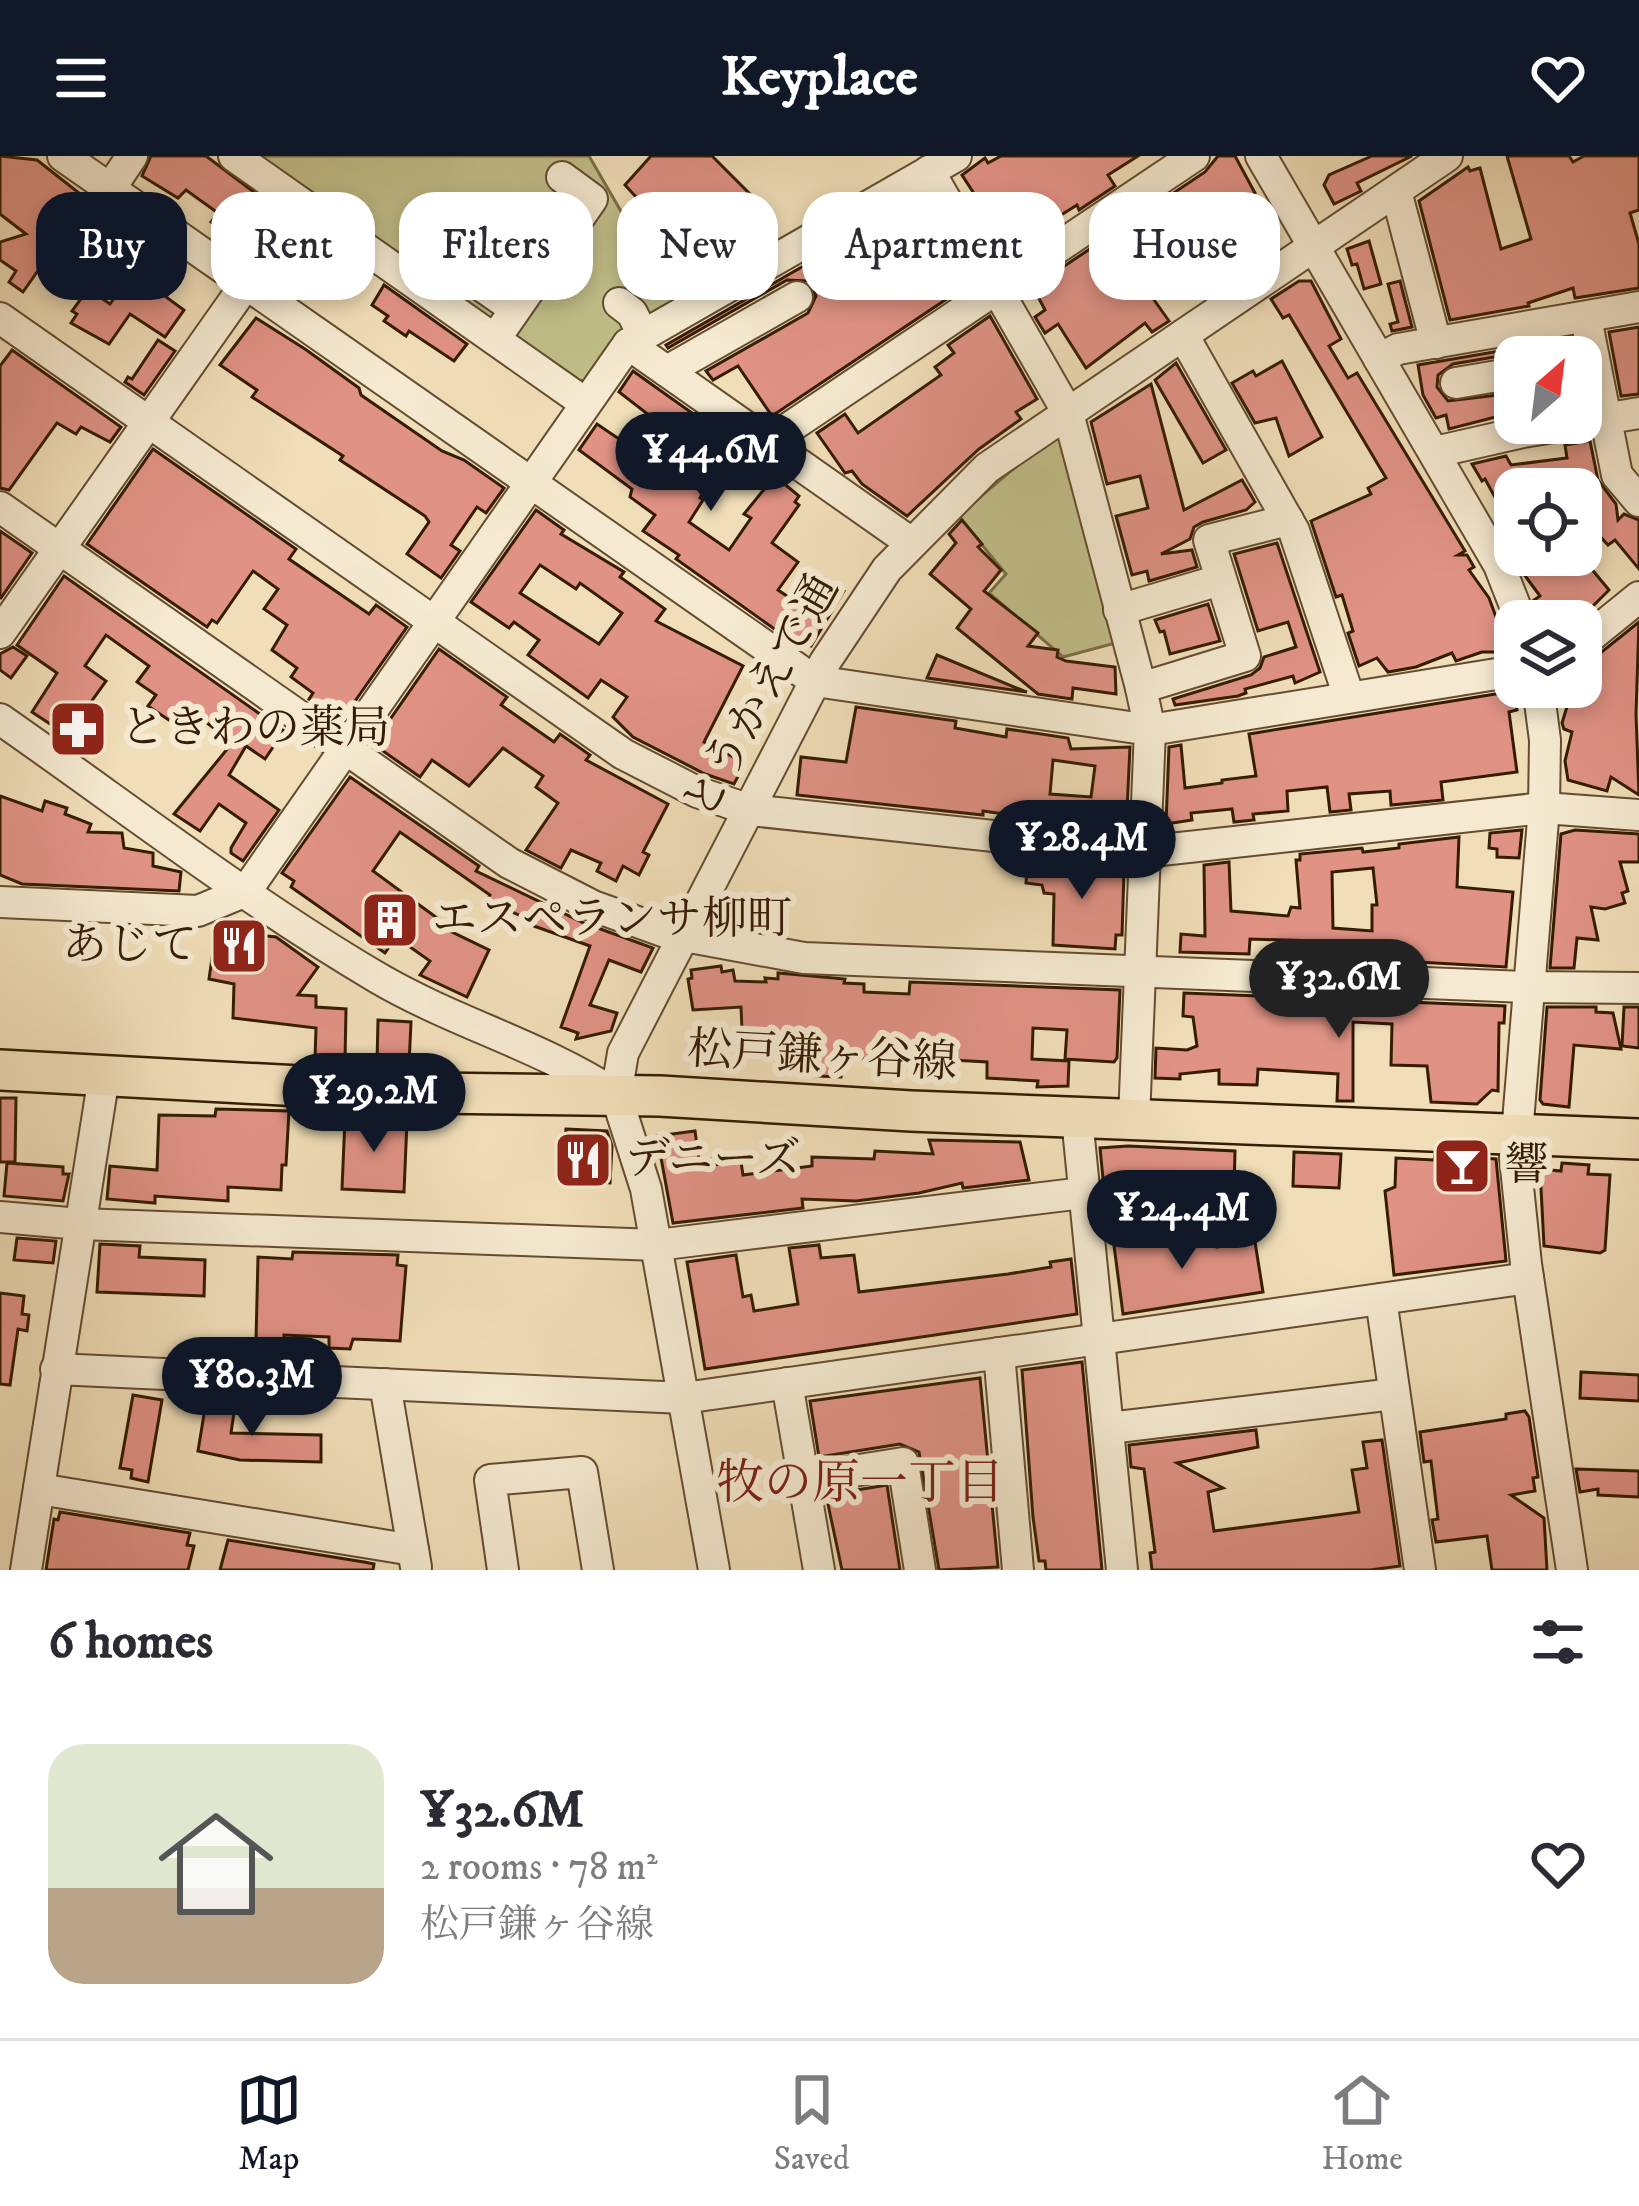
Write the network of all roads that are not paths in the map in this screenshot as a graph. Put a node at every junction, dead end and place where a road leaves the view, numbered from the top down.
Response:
1 (63, 156) edge
2 (132, 156) edge
3 (234, 156) edge
4 (1194, 156) edge
5 (1261, 156) edge
6 (1447, 156) edge
7 (943, 164) edge
8 (562, 177) dead end
9 (110, 190) junction
10 (1396, 191) junction
11 (955, 192) edge
12 (1065, 241) edge
13 (1312, 247) junction
14 (211, 260) edge
15 (796, 297) dead end
16 (235, 300) edge
17 (269, 300) edge
18 (501, 300) edge
19 (977, 300) edge
20 (1003, 300) edge
21 (619, 303) dead end
22 (1639, 308) edge
23 (515, 310) junction
24 (0, 318) edge
25 (1586, 318) junction
26 (1183, 335) junction
27 (1587, 336) edge
28 (495, 339) junction
29 (635, 339) junction
30 (1436, 343) junction
31 (1379, 359) junction
32 (667, 371) junction
33 (1494, 377) edge
34 (1456, 383) dead end
35 (585, 403) junction
36 (1602, 408) edge
37 (1068, 413) junction
38 (1639, 413) edge
39 (149, 421) junction
40 (1606, 421) junction
41 (768, 442) junction
42 (1435, 452) junction
43 (532, 484) junction
44 (1639, 502) edge
45 (0, 507) edge
46 (1288, 520) junction
47 (910, 542) junction
48 (59, 549) junction
49 (1220, 580) junction
50 (1639, 597) edge
51 (1513, 600) edge
52 (1119, 610) junction
53 (435, 624) junction
54 (1602, 627) edge
55 (0, 633) edge
56 (1494, 673) edge
57 (815, 681) junction
58 (1141, 688) junction
59 (1349, 697) junction
60 (1541, 708) edge
61 (0, 719) edge
62 (1150, 730) junction
63 (345, 749) junction
64 (1544, 808) junction
65 (750, 810) junction
66 (1639, 815) edge
67 (1143, 852) junction
68 (246, 891) junction
69 (0, 902) edge
70 (682, 937) junction
71 (1140, 973) junction
72 (1528, 987) junction
73 (1639, 988) edge
74 (0, 1070) edge
75 (104, 1076) junction
76 (616, 1095) junction
77 (1077, 1118) junction
78 (1134, 1119) junction
79 (1517, 1132) junction
80 (1639, 1139) edge
81 (1083, 1193) junction
82 (0, 1217) edge
83 (80, 1224) junction
84 (657, 1245) junction
85 (1528, 1278) junction
86 (1381, 1299) junction
87 (1100, 1338) junction
88 (999, 1353) junction
89 (56, 1369) junction
90 (787, 1382) junction
91 (385, 1384) junction
92 (1394, 1394) junction
93 (684, 1398) junction
94 (1108, 1428) junction
95 (803, 1479) junction
96 (39, 1489) junction
97 (415, 1560) edge
98 (26, 1570) edge
99 (503, 1570) edge
100 (598, 1570) edge
101 (714, 1570) edge
102 (819, 1570) edge
103 (920, 1570) edge
104 (1018, 1570) edge
105 (1122, 1570) edge
106 (1420, 1570) edge
107 (1572, 1570) edge

1 - 9 street
2 - 9 street
3 - 28 street
4 - 12 street
5 - 13 street
6 - 10 street, とうかえで通
7 - 11 street
7 - 29 street
8 - 23 street
9 - 14 street
10 - 13 street, とうかえで通
10 - 30 street
13 - 26 street, とうかえで通
13 - 31 street
15 - 32 street
16 - 39 street
17 - 43 street
18 - 23 street
19 - 41 street
20 - 37 street
21 - 29 street
22 - 25 street
23 - 28 street
24 - 39 street
25 - 27 street
25 - 30 street
26 - 37 street, とうかえで通
26 - 46 street
28 - 35 street
29 - 32 street
29 - 35 street
30 - 31 street
31 - 42 street
32 - 41 street
33 - 34 street
35 - 43 street
36 - 40 street
37 - 47 street, とうかえで通
37 - 52 street
38 - 40 street
39 - 48 street
39 - 53 street
40 - 42 street
40 - 44 street
41 - 47 street
42 - 51 street
43 - 53 street
43 - 57 street
45 - 48 street
46 - 49 street
46 - 59 street
47 - 57 street, とうかえで通
48 - 55 street
48 - 63 street
49 - 52 street
49 - 58 street
50 - 54 street
52 - 58 street
53 - 63 street
53 - 65 street
56 - 59 street
57 - 62 street
57 - 65 street, とうかえで通
58 - 62 street
59 - 62 street
60 - 64 street
61 - 68 street
62 - 67 street
63 - 68 street
63 - 70 street
64 - 66 street
64 - 67 street
64 - 72 street
65 - 67 street
65 - 70 street, とうかえで通
67 - 71 street
68 - 69 street
68 - 76 street
70 - 71 street
70 - 76 street, とうかえで通
71 - 72 street
71 - 78 street
72 - 73 street
72 - 79 street
74 - 75 main road, 松戸鎌ヶ谷線
75 - 76 main road, 松戸鎌ヶ谷線
75 - 83 street
76 - 77 main road, 松戸鎌ヶ谷線
76 - 84 street
77 - 78 main road, 松戸鎌ヶ谷線
77 - 81 street
78 - 79 main road, 松戸鎌ヶ谷線
79 - 80 main road, 松戸鎌ヶ谷線
79 - 85 street
81 - 84 street
81 - 87 street
82 - 83 street
83 - 84 street
83 - 89 street
84 - 93 street
85 - 86 street
85 - 107 street
86 - 87 street
86 - 92 street
87 - 88 street
87 - 94 street
88 - 90 street
88 - 104 street
89 - 91 street
89 - 96 street
90 - 93 street
90 - 95 street
91 - 93 street
91 - 97 street
92 - 94 street
92 - 106 street
93 - 101 street
94 - 105 street
95 - 102 street
95 - 103 street
96 - 97 street
96 - 98 street
99 - 100 street

